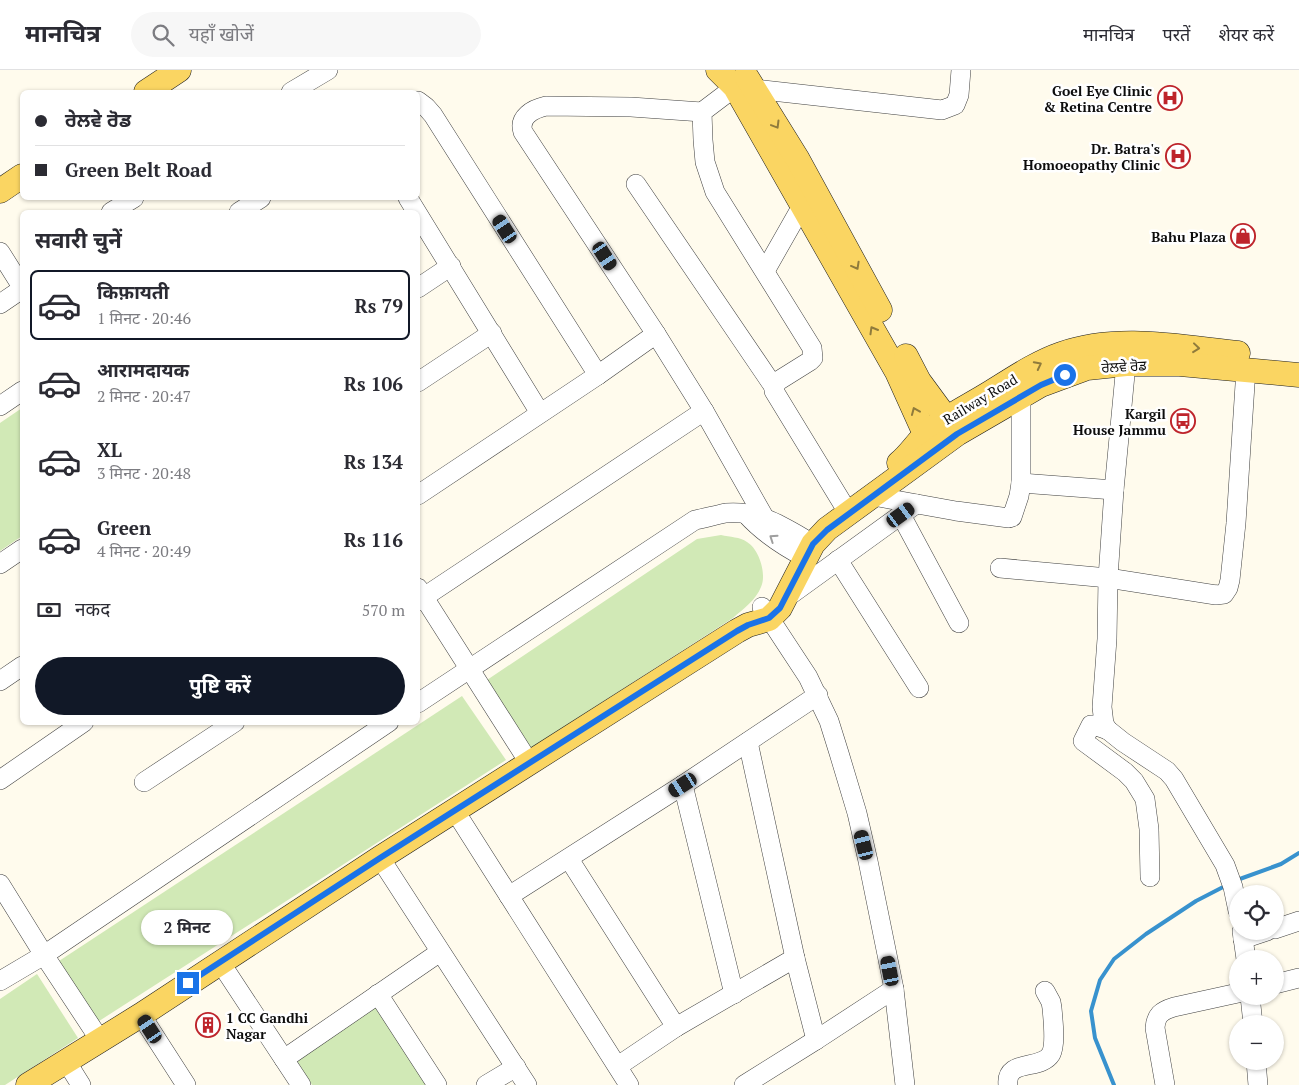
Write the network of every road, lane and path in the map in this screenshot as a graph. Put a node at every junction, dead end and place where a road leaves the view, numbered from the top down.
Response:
1 (179, 70) edge
2 (328, 70) edge
3 (718, 70) edge
4 (961, 70) edge
5 (743, 82) edge
6 (149, 90) edge
7 (295, 90) edge
8 (420, 102) edge
9 (702, 112) junction
10 (20, 177) edge
11 (636, 184) dead end
12 (0, 191) edge
13 (131, 200) edge
14 (258, 200) edge
15 (802, 206) junction
16 (114, 210) edge
17 (242, 210) edge
18 (420, 218) edge
19 (0, 252) edge
20 (451, 266) junction
21 (765, 271) junction
22 (20, 278) edge
23 (420, 287) edge
24 (0, 304) edge
25 (492, 333) junction
26 (656, 334) junction
27 (1299, 360) edge
28 (1126, 364) junction
29 (1246, 369) junction
30 (598, 375) junction
31 (1299, 375) edge
32 (420, 381) edge
33 (774, 388) junction
34 (20, 393) edge
35 (1020, 398) junction
36 (0, 406) edge
37 (704, 411) junction
38 (540, 413) junction
39 (952, 426) junction
40 (930, 442) junction
41 (1020, 483) junction
42 (1114, 490) junction
43 (420, 494) edge
44 (873, 496) junction
45 (845, 507) junction
46 (908, 509) junction
47 (745, 513) junction
48 (764, 517) junction
49 (803, 548) junction
50 (20, 550) edge
51 (838, 560) junction
52 (0, 564) edge
53 (1000, 568) dead end
54 (1108, 578) junction
55 (420, 594) edge
56 (420, 596) edge
57 (786, 598) junction
58 (760, 617) junction
59 (959, 623) dead end
60 (20, 667) edge
61 (469, 669) junction
62 (0, 681) edge
63 (919, 688) dead end
64 (818, 695) junction
65 (420, 702) edge
66 (80, 725) edge
67 (230, 725) edge
68 (385, 725) edge
69 (1108, 730) junction
70 (748, 742) junction
71 (530, 764) junction
72 (0, 780) edge
73 (144, 782) dead end
74 (683, 785) junction
75 (455, 811) junction
76 (380, 858) junction
77 (569, 859) junction
78 (1150, 878) dead end
79 (0, 884) edge
80 (1231, 885) edge
81 (509, 896) junction
82 (1299, 920) edge
83 (1284, 926) edge
84 (440, 952) junction
85 (44, 955) junction
86 (796, 958) junction
87 (220, 962) junction
88 (1299, 978) edge
89 (0, 981) edge
90 (1284, 982) edge
91 (894, 990) junction
92 (1045, 991) dead end
93 (378, 994) junction
94 (734, 994) junction
95 (1229, 995) edge
96 (141, 1015) junction
97 (676, 1027) junction
98 (100, 1040) junction
99 (816, 1040) junction
100 (284, 1060) junction
101 (66, 1061) junction
102 (618, 1066) junction
103 (516, 1067) junction
104 (1257, 1070) edge
105 (903, 1084) edge
106 (28, 1085) edge
107 (81, 1085) edge
108 (186, 1085) edge
109 (301, 1085) edge
110 (437, 1085) edge
111 (486, 1085) edge
112 (527, 1085) edge
113 (630, 1085) edge
114 (744, 1085) edge
115 (1008, 1085) edge
116 (1165, 1085) edge
117 (1258, 1085) edge

1 - 6 main road
2 - 7 street
3 - 5 main road
4 - 5 street
5 - 9 street
5 - 15 main road
5 -> 39 main road, Railway Road
8 - 30 street
9 - 21 street
9 - 26 street
10 - 12 main road
11 - 33 street
13 - 16 street
14 - 17 street
15 - 21 street
40 -> 15 main road
18 - 20 street
19 - 22 street
20 - 23 street
20 - 25 street
21 - 33 street
22 - 24 street
25 - 32 street
25 - 38 street
26 - 30 street
26 - 37 street
39 -> 27 main road, Railway Road
28 - 29 main road, ਰੇਲਵੇ ਰੋਡ
28 - 35 main road, ਰੇਲਵੇ ਰੋਡ
28 - 42 street
29 - 31 main road, ਰੇਲਵੇ ਰੋਡ
29 - 54 street
30 - 38 street
33 - 45 street
34 - 36 street
35 - 39 main road, ਰੇਲਵੇ ਰੋਡ
35 - 41 street
37 - 48 street
37 - 55 street
38 - 43 street
39 - 40 main road, Railway Road
40 - 44 main road
40 - 45 main road, Railway Road
41 - 42 street
41 - 46 street
42 - 54 street
44 - 45 main road
44 - 46 street
45 - 49 main road, Railway Road
46 - 51 street
46 - 59 street
47 - 48 street
49 -> 47 street
47 - 61 street
48 - 49 street
49 - 57 main road
49 - 58 main road, Railway Road
50 - 52 street
51 - 57 street
51 - 63 street
53 - 54 street
54 - 69 street
56 - 61 street
57 - 58 main road
58 - 64 street
58 - 71 main road
60 - 62 street
61 - 65 street
61 - 71 street
64 - 70 street
64 - 91 street
66 - 72 street
67 - 73 street
68 - 85 street
69 - 78 street
69 - 80 street
70 - 74 street
70 - 86 street
71 - 75 main road
74 - 77 street
74 - 94 street
75 - 76 main road
75 - 81 street
76 - 84 street
76 - 87 main road
77 - 81 street
77 - 97 street
79 - 85 street
81 - 102 street
82 - 83 street
84 - 93 street
84 - 103 street
85 - 89 street
85 - 98 street
86 - 94 street
86 - 99 street
87 - 96 main road
87 - 100 street
88 - 90 street
91 - 99 street
91 - 105 street
92 - 115 street
93 - 100 street
93 - 110 street
94 - 97 street
95 - 116 street
96 - 98 main road
96 - 108 street
97 - 102 street
98 - 101 main road
99 - 114 street
100 - 109 street
101 - 106 main road
101 - 107 street
102 - 113 street
103 - 111 street
103 - 112 street
104 - 117 street

